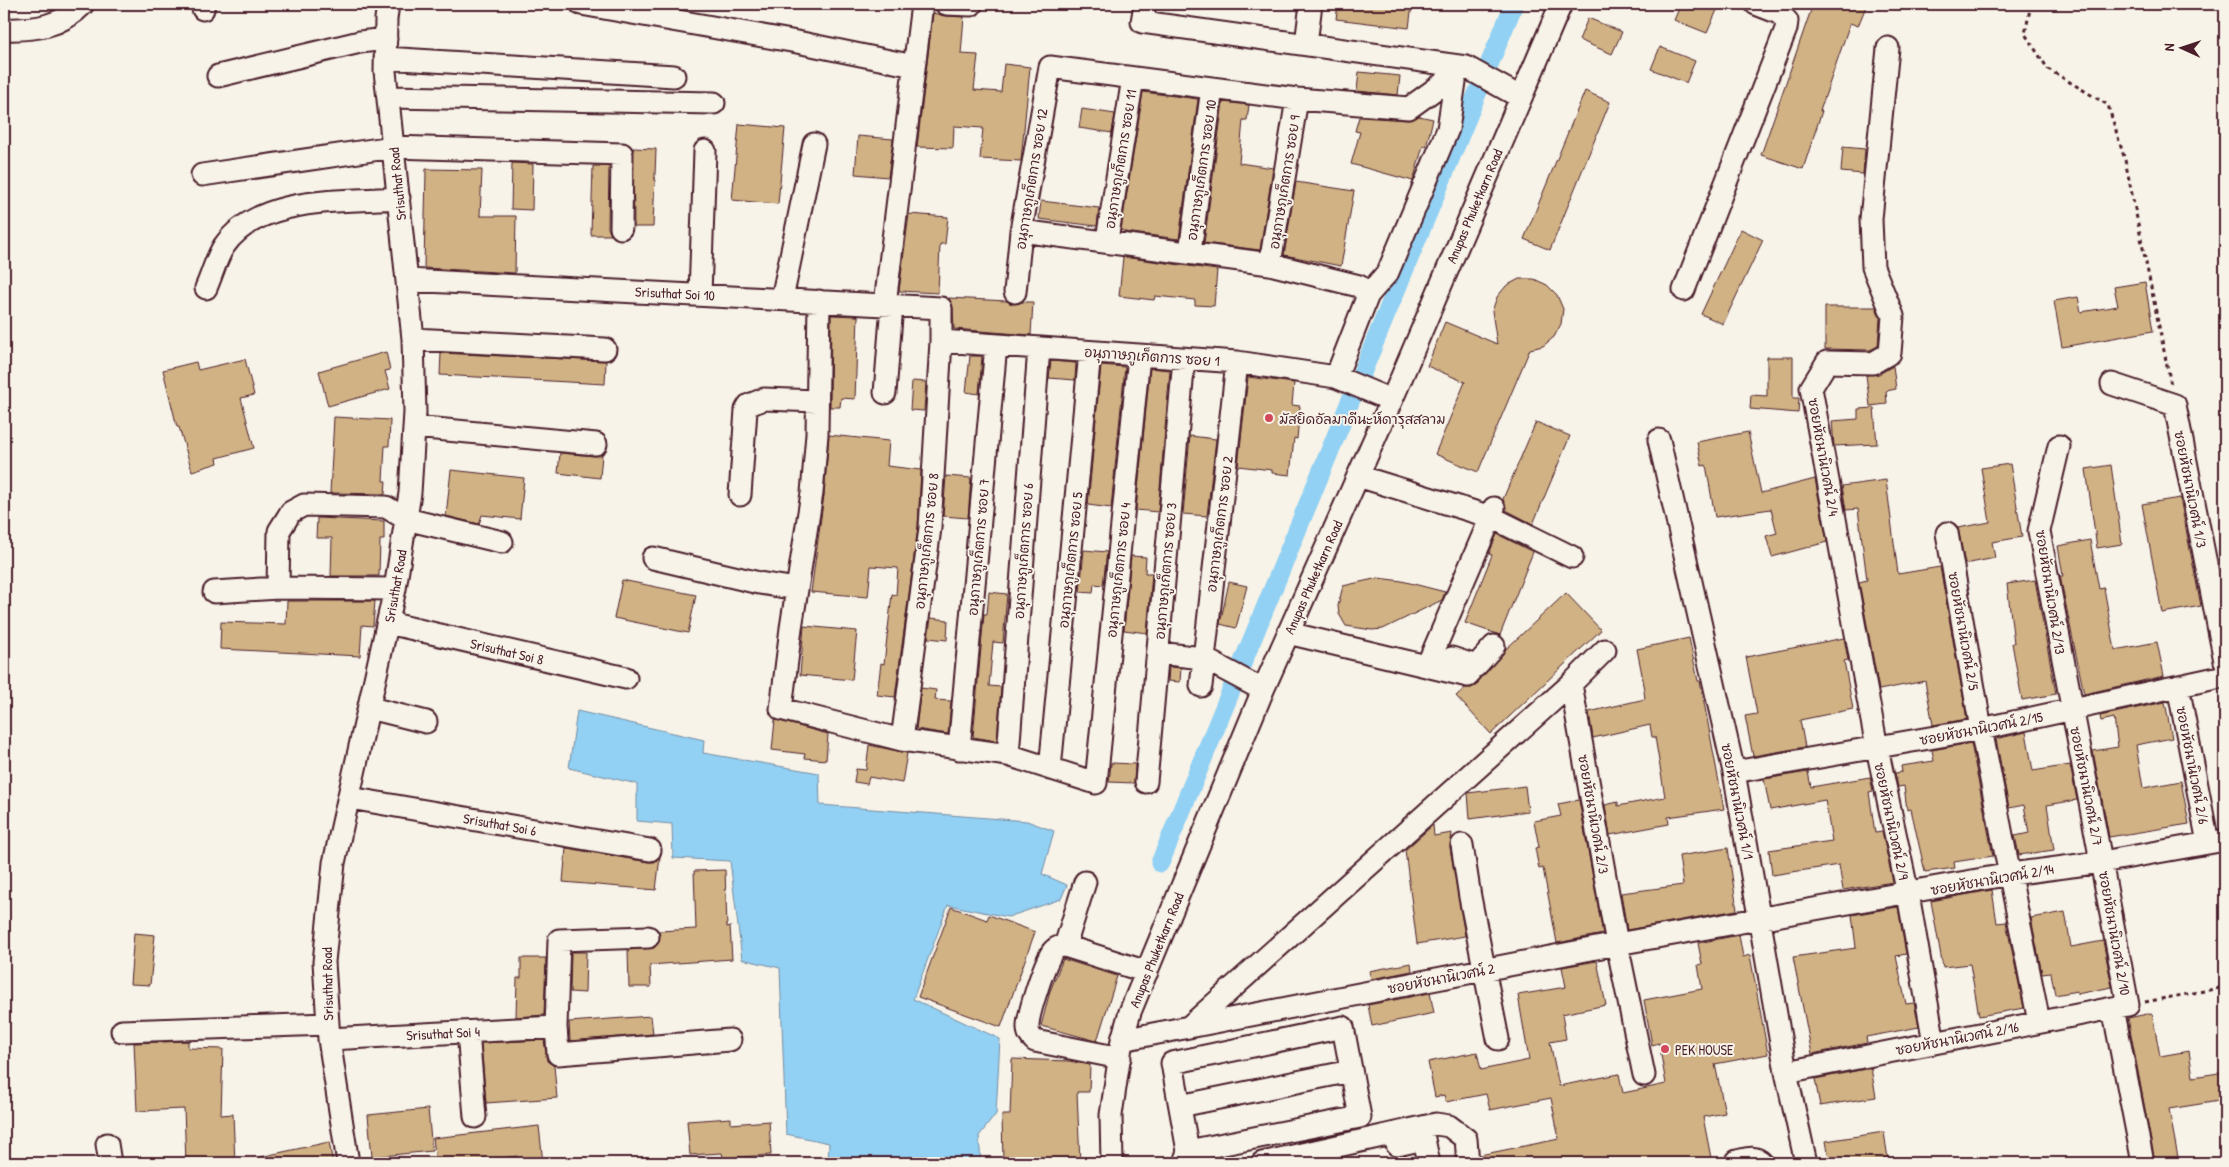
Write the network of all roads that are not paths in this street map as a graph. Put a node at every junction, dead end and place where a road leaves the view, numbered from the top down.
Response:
1 (83, 4) edge
2 (388, 4) edge
3 (581, 4) edge
4 (922, 4) edge
5 (946, 4) edge
6 (1145, 4) edge
7 (1311, 4) edge
8 (1561, 4) edge
9 (1756, 4) edge
10 (972, 5) edge
11 (4, 29) edge
12 (1306, 44) junction
13 (1888, 48) dead end
14 (385, 49) junction
15 (914, 66) junction
16 (1461, 71) junction
17 (218, 76) dead end
18 (674, 76) dead end
19 (1134, 78) junction
20 (1212, 88) junction
21 (388, 97) junction
22 (1520, 97) junction
23 (1297, 99) junction
24 (714, 103) dead end
25 (814, 144) dead end
26 (393, 147) junction
27 (705, 151) dead end
28 (202, 175) dead end
29 (399, 198) junction
30 (621, 228) dead end
31 (1021, 230) junction
32 (1107, 240) junction
33 (1190, 252) junction
34 (1270, 264) junction
35 (408, 280) junction
36 (206, 288) dead end
37 (1684, 290) dead end
38 (1015, 292) dead end
39 (700, 295) junction
40 (1368, 295) junction
41 (782, 299) junction
42 (819, 301) junction
43 (889, 305) junction
44 (414, 339) junction
45 (941, 340) junction
46 (996, 345) junction
47 (1039, 348) junction
48 (604, 349) dead end
49 (1090, 352) junction
50 (1139, 356) junction
51 (1184, 359) junction
52 (1237, 362) junction
53 (1336, 377) junction
54 (2112, 384) dead end
55 (885, 393) dead end
56 (1391, 400) junction
57 (817, 401) junction
58 (414, 428) junction
59 (1659, 440) dead end
60 (596, 444) dead end
61 (2059, 446) dead end
62 (1358, 476) junction
63 (740, 495) dead end
64 (1492, 513) junction
65 (406, 518) junction
66 (1947, 533) dead end
67 (502, 542) dead end
68 (1572, 557) dead end
69 (653, 558) dead end
70 (278, 588) junction
71 (396, 589) junction
72 (797, 589) junction
73 (214, 592) dead end
74 (388, 624) junction
75 (1288, 633) junction
76 (1494, 646) dead end
77 (1605, 650) dead end
78 (1158, 653) junction
79 (1204, 658) junction
80 (1431, 659) junction
81 (2225, 661) edge
82 (1468, 676) dead end
83 (2225, 676) edge
84 (626, 678) dead end
85 (1571, 684) junction
86 (1201, 686) dead end
87 (2178, 686) junction
88 (1263, 690) junction
89 (370, 708) junction
90 (2072, 710) junction
91 (426, 722) dead end
92 (1981, 729) junction
93 (902, 740) junction
94 (1877, 748) junction
95 (959, 749) junction
96 (1008, 755) junction
97 (1050, 769) junction
98 (1734, 772) junction
99 (1146, 782) dead end
100 (350, 798) junction
101 (2217, 841) edge
102 (1462, 845) dead end
103 (650, 850) dead end
104 (2102, 862) junction
105 (2011, 874) junction
106 (1085, 882) dead end
107 (1908, 894) junction
108 (1759, 919) junction
109 (648, 937) dead end
110 (1617, 944) junction
111 (1064, 946) junction
112 (1484, 969) junction
113 (1147, 972) junction
114 (2120, 1006) junction
115 (2039, 1022) junction
116 (1190, 1026) junction
117 (556, 1027) junction
118 (122, 1031) dead end
119 (329, 1032) junction
120 (468, 1032) junction
121 (1498, 1039) dead end
122 (730, 1040) dead end
123 (1934, 1043) junction
124 (1121, 1049) junction
125 (1351, 1071) junction
126 (1786, 1072) junction
127 (1644, 1075) dead end
128 (1180, 1106) junction
129 (475, 1117) dead end
130 (1186, 1157) edge
131 (1737, 1161) dead end
132 (348, 1163) edge
133 (1112, 1163) edge
134 (1262, 1163) edge
135 (1306, 1163) edge
136 (1428, 1163) edge
137 (1468, 1163) edge
138 (1762, 1163) edge
139 (1806, 1163) edge
140 (2143, 1163) edge

1 - 11 street
2 - 14 street, Srisuthat Road
3 - 15 street
4 - 15 street
5 - 10 street
6 - 12 street
7 - 12 street
8 - 22 street, Anupas Phuketkarn Road
9 - 37 street
12 - 16 street
13 - 94 street, ซอยหัชนานิเวศน์ 2/4
14 - 17 street
14 - 18 street
14 - 21 street, Srisuthat Road
15 - 43 street
16 - 22 street
16 - 23 street
16 - 40 street
19 - 20 street
19 - 31 street, อนุภาษภูเก็ตการ ซอย 12
19 - 32 street, อนุภาษภูเก็ตการ ซอย 11
20 - 23 street
20 - 33 street, อนุภาษภูเก็ตการ ซอย 10
21 - 24 street
21 - 26 street, Srisuthat Road
22 - 56 street, Anupas Phuketkarn Road
23 - 34 street, อนุภาษภูเก็ตการ ซอย 9
25 - 41 street
26 - 28 street
26 - 29 street, Srisuthat Road
26 - 30 street
27 - 39 street
29 - 35 street, Srisuthat Road
29 - 36 street
31 - 32 street
31 - 38 street, อนุภาษภูเก็ตการ ซอย 12
32 - 33 street
33 - 34 street
34 - 40 street
35 - 39 street, Srisuthat Soi 10
35 - 44 street, Srisuthat Road
39 - 41 street, Srisuthat Soi 10
40 - 53 street
41 - 42 street, Srisuthat Soi 10
42 - 43 street, Srisuthat Soi 10
42 - 57 street
43 - 45 street, Srisuthat Soi 10
43 - 55 street
44 - 48 street
44 - 58 street, Srisuthat Road
45 - 46 street, อนุภาษภูเก็ตการ ซอย 1
45 - 93 street, อนุภาษภูเก็ตการ ซอย 8
46 - 47 street, อนุภาษภูเก็ตการ ซอย 1
46 - 95 street, อนุภาษภูเก็ตการ ซอย 7
47 - 49 street, อนุภาษภูเก็ตการ ซอย 1
47 - 96 street, อนุภาษภูเก็ตการ ซอย 6
49 - 50 street, อนุภาษภูเก็ตการ ซอย 1
49 - 97 street, อนุภาษภูเก็ตการ ซอย 5
50 - 51 street, อนุภาษภูเก็ตการ ซอย 1
50 - 97 street, อนุภาษภูเก็ตการ ซอย 4
51 - 52 street, อนุภาษภูเก็ตการ ซอย 1
51 - 78 street, อนุภาษภูเก็ตการ ซอย 3
52 - 53 street, อนุภาษภูเก็ตการ ซอย 1
52 - 79 street, อนุภาษภูเก็ตการ ซอย 2
53 - 56 street, อนุภาษภูเก็ตการ ซอย 1
54 - 81 street, ซอยหัชนานิเวศน์ 1/3
56 - 62 street, Anupas Phuketkarn Road
57 - 63 street
57 - 72 street
58 - 60 street
58 - 65 street, Srisuthat Road
59 - 98 street, ซอยหัชนานิเวศน์ 1/1
61 - 90 street, ซอยหัชนานิเวศน์ 2/13
62 - 64 street
62 - 75 street, Anupas Phuketkarn Road
64 - 68 street
64 - 80 street
65 - 67 street
65 - 70 street
65 - 71 street, Srisuthat Road
66 - 92 street, ซอยหัชนานิเวศน์ 2/5
69 - 72 street
70 - 71 street
70 - 73 street
71 - 74 street, Srisuthat Road
72 - 93 street
74 - 84 street, Srisuthat Soi 8
74 - 89 street, Srisuthat Road
75 - 80 street
75 - 88 street, Anupas Phuketkarn Road
76 - 80 street
77 - 85 street
78 - 79 street
78 - 99 street, อนุภาษภูเก็ตการ ซอย 3
79 - 86 street, อนุภาษภูเก็ตการ ซอย 2
79 - 88 street
80 - 82 street
83 - 87 street, ซอยหัชนานิเวศน์ 2/15
85 - 110 street, ซอยหัชนานิเวศน์ 2/3
85 - 116 street
87 - 90 street, ซอยหัชนานิเวศน์ 2/15
87 - 101 street, ซอยหัชนานิเวศน์ 2/6
88 - 113 street, Anupas Phuketkarn Road
89 - 91 street
89 - 100 street, Srisuthat Road
90 - 92 street, ซอยหัชนานิเวศน์ 2/15
90 - 104 street, ซอยหัชนานิเวศน์ 2/7
92 - 94 street, ซอยหัชนานิเวศน์ 2/15
92 - 105 street, ซอยหัชนานิเวศน์ 2/5
93 - 95 street
94 - 98 street, ซอยหัชนานิเวศน์ 2/15
94 - 107 street, ซอยหัชนานิเวศน์ 2/9
95 - 96 street
96 - 97 street
98 - 108 street, ซอยหัชนานิเวศน์ 1/1
100 - 103 street, Srisuthat Soi 6
100 - 119 street, Srisuthat Road
101 - 104 street, ซอยหัชนานิเวศน์ 2/14
102 - 112 street
104 - 105 street, ซอยหัชนานิเวศน์ 2/14
104 - 114 street, ซอยหัชนานิเวศน์ 2/10
105 - 107 street, ซอยหัชนานิเวศน์ 2/14
105 - 115 street, ซอยหัชนานิเวศน์ 2/5
106 - 111 street
107 - 108 street, ซอยหัชนานิเวศน์ 2/14
107 - 123 street, ซอยหัชนานิเวศน์ 2/9
108 - 110 street, ซอยหัชนานิเวศน์ 2
108 - 126 street, ซอยหัชนานิเวศน์ 1/1
109 - 117 street
110 - 112 street, ซอยหัชนานิเวศน์ 2
110 - 127 street, ซอยหัชนานิเวศน์ 2/3
111 - 113 street
111 - 124 street
112 - 116 street, ซอยหัชนานิเวศน์ 2
112 - 121 street
113 - 124 street, Anupas Phuketkarn Road
114 - 115 street, ซอยหัชนานิเวศน์ 2/16
114 - 140 street, ซอยหัชนานิเวศน์ 2/10
115 - 123 street, ซอยหัชนานิเวศน์ 2/16
116 - 124 street, ซอยหัชนานิเวศน์ 2
117 - 120 street, Srisuthat Soi 4
117 - 122 street
118 - 119 street, Srisuthat Soi 4
119 - 120 street, Srisuthat Soi 4
119 - 132 street, Srisuthat Road
120 - 129 street
123 - 126 street, ซอยหัชนานิเวศน์ 2/16
124 - 133 street, Anupas Phuketkarn Road
125 - 128 street
125 - 128 street
125 - 130 street
126 - 139 street, ซอยหัชนานิเวศน์ 1/1
128 - 130 street
131 - 138 street
134 - 137 street
135 - 136 street

